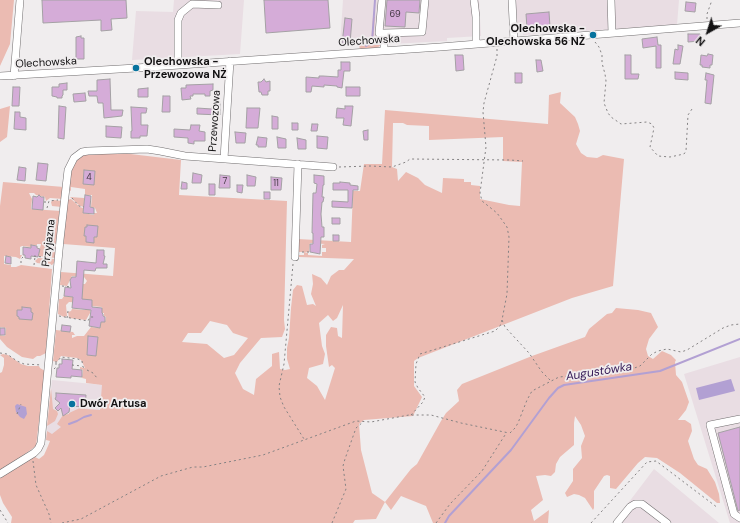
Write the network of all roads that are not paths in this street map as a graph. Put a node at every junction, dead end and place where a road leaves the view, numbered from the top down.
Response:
1 (20, 0) edge
2 (382, 0) edge
3 (425, 0) edge
4 (474, 0) edge
5 (512, 0) edge
6 (611, 0) edge
7 (218, 5) dead end
8 (740, 23) edge
9 (384, 33) junction
10 (612, 33) junction
11 (514, 41) junction
12 (476, 44) junction
13 (384, 51) junction
14 (230, 62) junction
15 (178, 65) junction
16 (0, 76) edge
17 (14, 76) junction
18 (185, 156) joint
19 (224, 159) junction
20 (298, 164) junction
21 (333, 167) road end
22 (295, 257) road end
23 (740, 419) edge
24 (0, 474) edge
25 (740, 518) edge
26 (617, 523) edge
27 (667, 523) edge

1 - 17 street
2 - 9 street
3 - 9 street
4 - 12 street
5 - 11 street
6 - 10 street
7 - 15 street
8 - 10 street, Olechowska
9 - 13 street
10 - 11 street, Olechowska
11 - 12 street, Olechowska
12 - 13 street, Olechowska
13 - 14 street, Olechowska
14 - 15 street, Olechowska
14 - 19 street, Przewozowa
15 - 17 street, Olechowska
16 - 17 street, Olechowska
18 - 19 street, Przewozowa
18 - 24 street, Przyjazna
19 - 20 street, Przewozowa
20 - 21 street, Przewozowa
20 - 22 street
23 - 25 street
26 - 27 street

